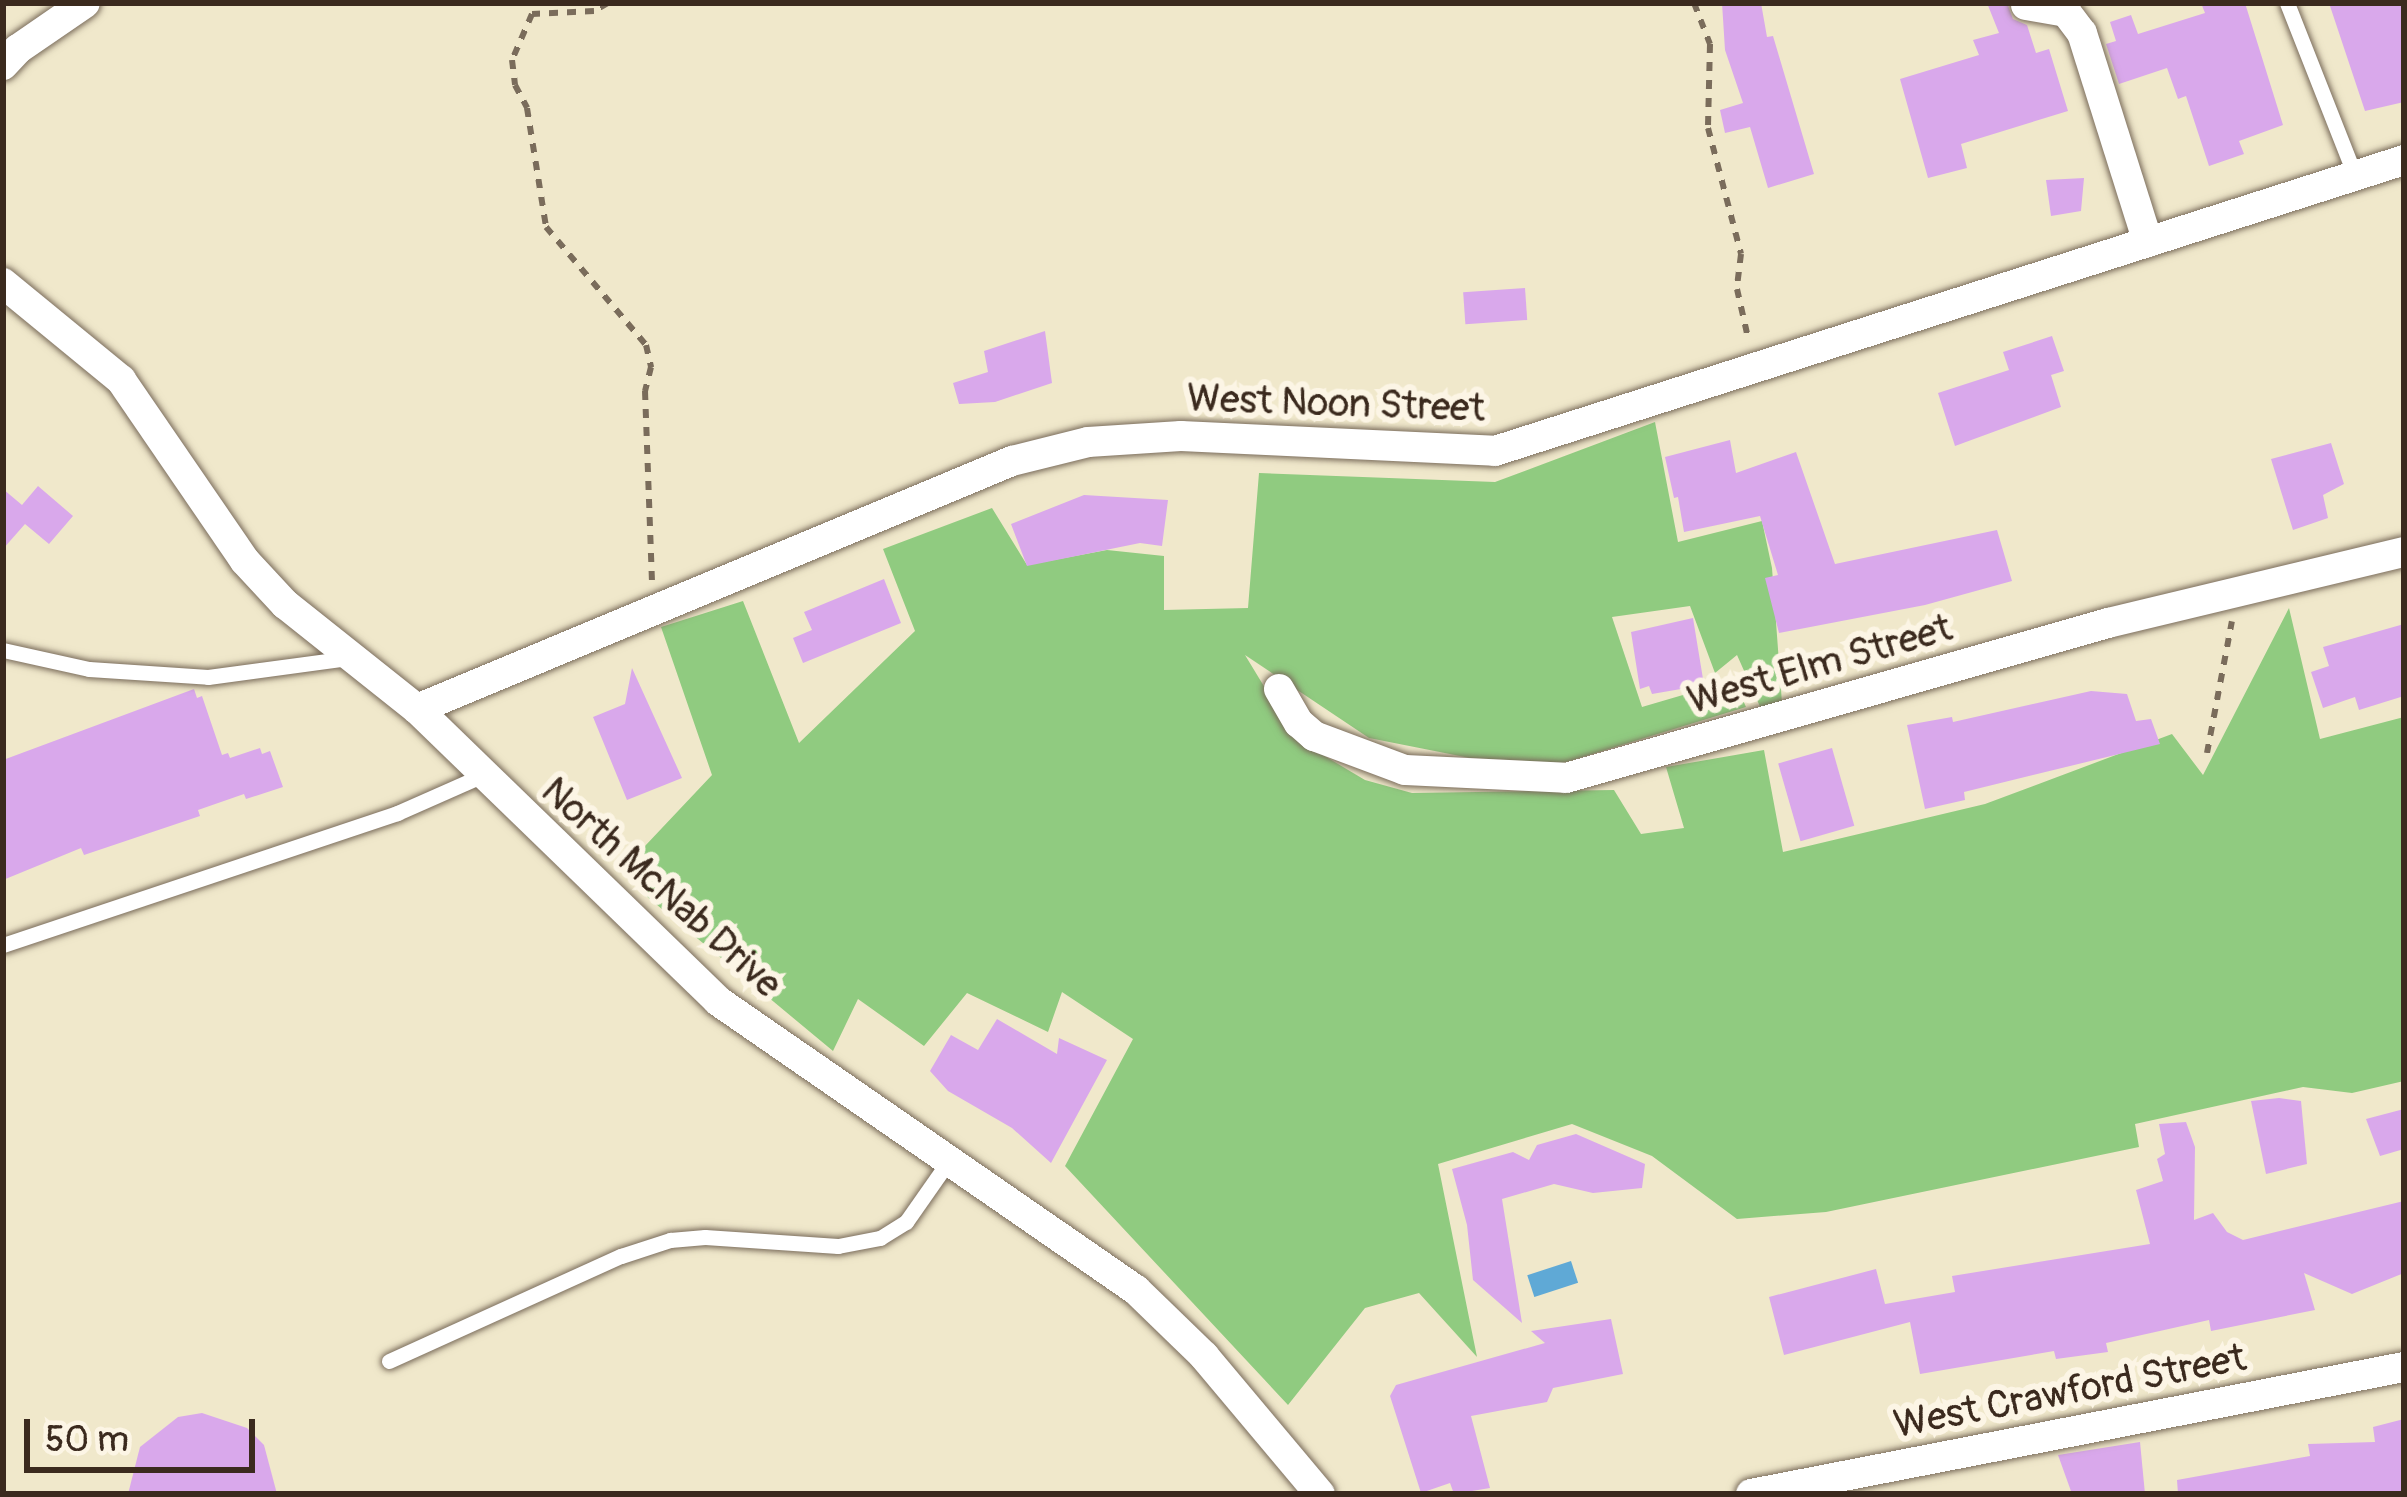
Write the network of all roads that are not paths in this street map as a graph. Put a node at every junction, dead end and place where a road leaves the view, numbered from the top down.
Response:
1 (85, 3) edge
2 (2287, 3) edge
3 (2026, 5) edge
4 (3, 65) edge
5 (2404, 160) edge
6 (2355, 176) junction
7 (2148, 242) junction
8 (3, 283) edge
9 (2404, 552) edge
10 (3, 650) edge
11 (348, 658) junction
12 (1279, 689) dead end
13 (417, 710) junction
14 (482, 776) junction
15 (3, 945) edge
16 (948, 1162) junction
17 (389, 1361) dead end
18 (2404, 1367) edge
19 (1320, 1494) edge
20 (1751, 1494) edge

1 - 4 street
2 - 6 lane
3 - 7 street
5 - 6 street, West Noon Street
6 - 7 street, West Noon Street
7 - 13 street, West Noon Street
8 - 11 street, North McNab Drive
9 - 12 street, West Elm Street
10 - 11 lane
11 - 13 street, North McNab Drive
13 - 14 street, North McNab Drive
14 - 15 lane
14 - 16 street, North McNab Drive
16 - 17 lane
16 - 19 street, North McNab Drive
18 - 20 street, West Crawford Street

